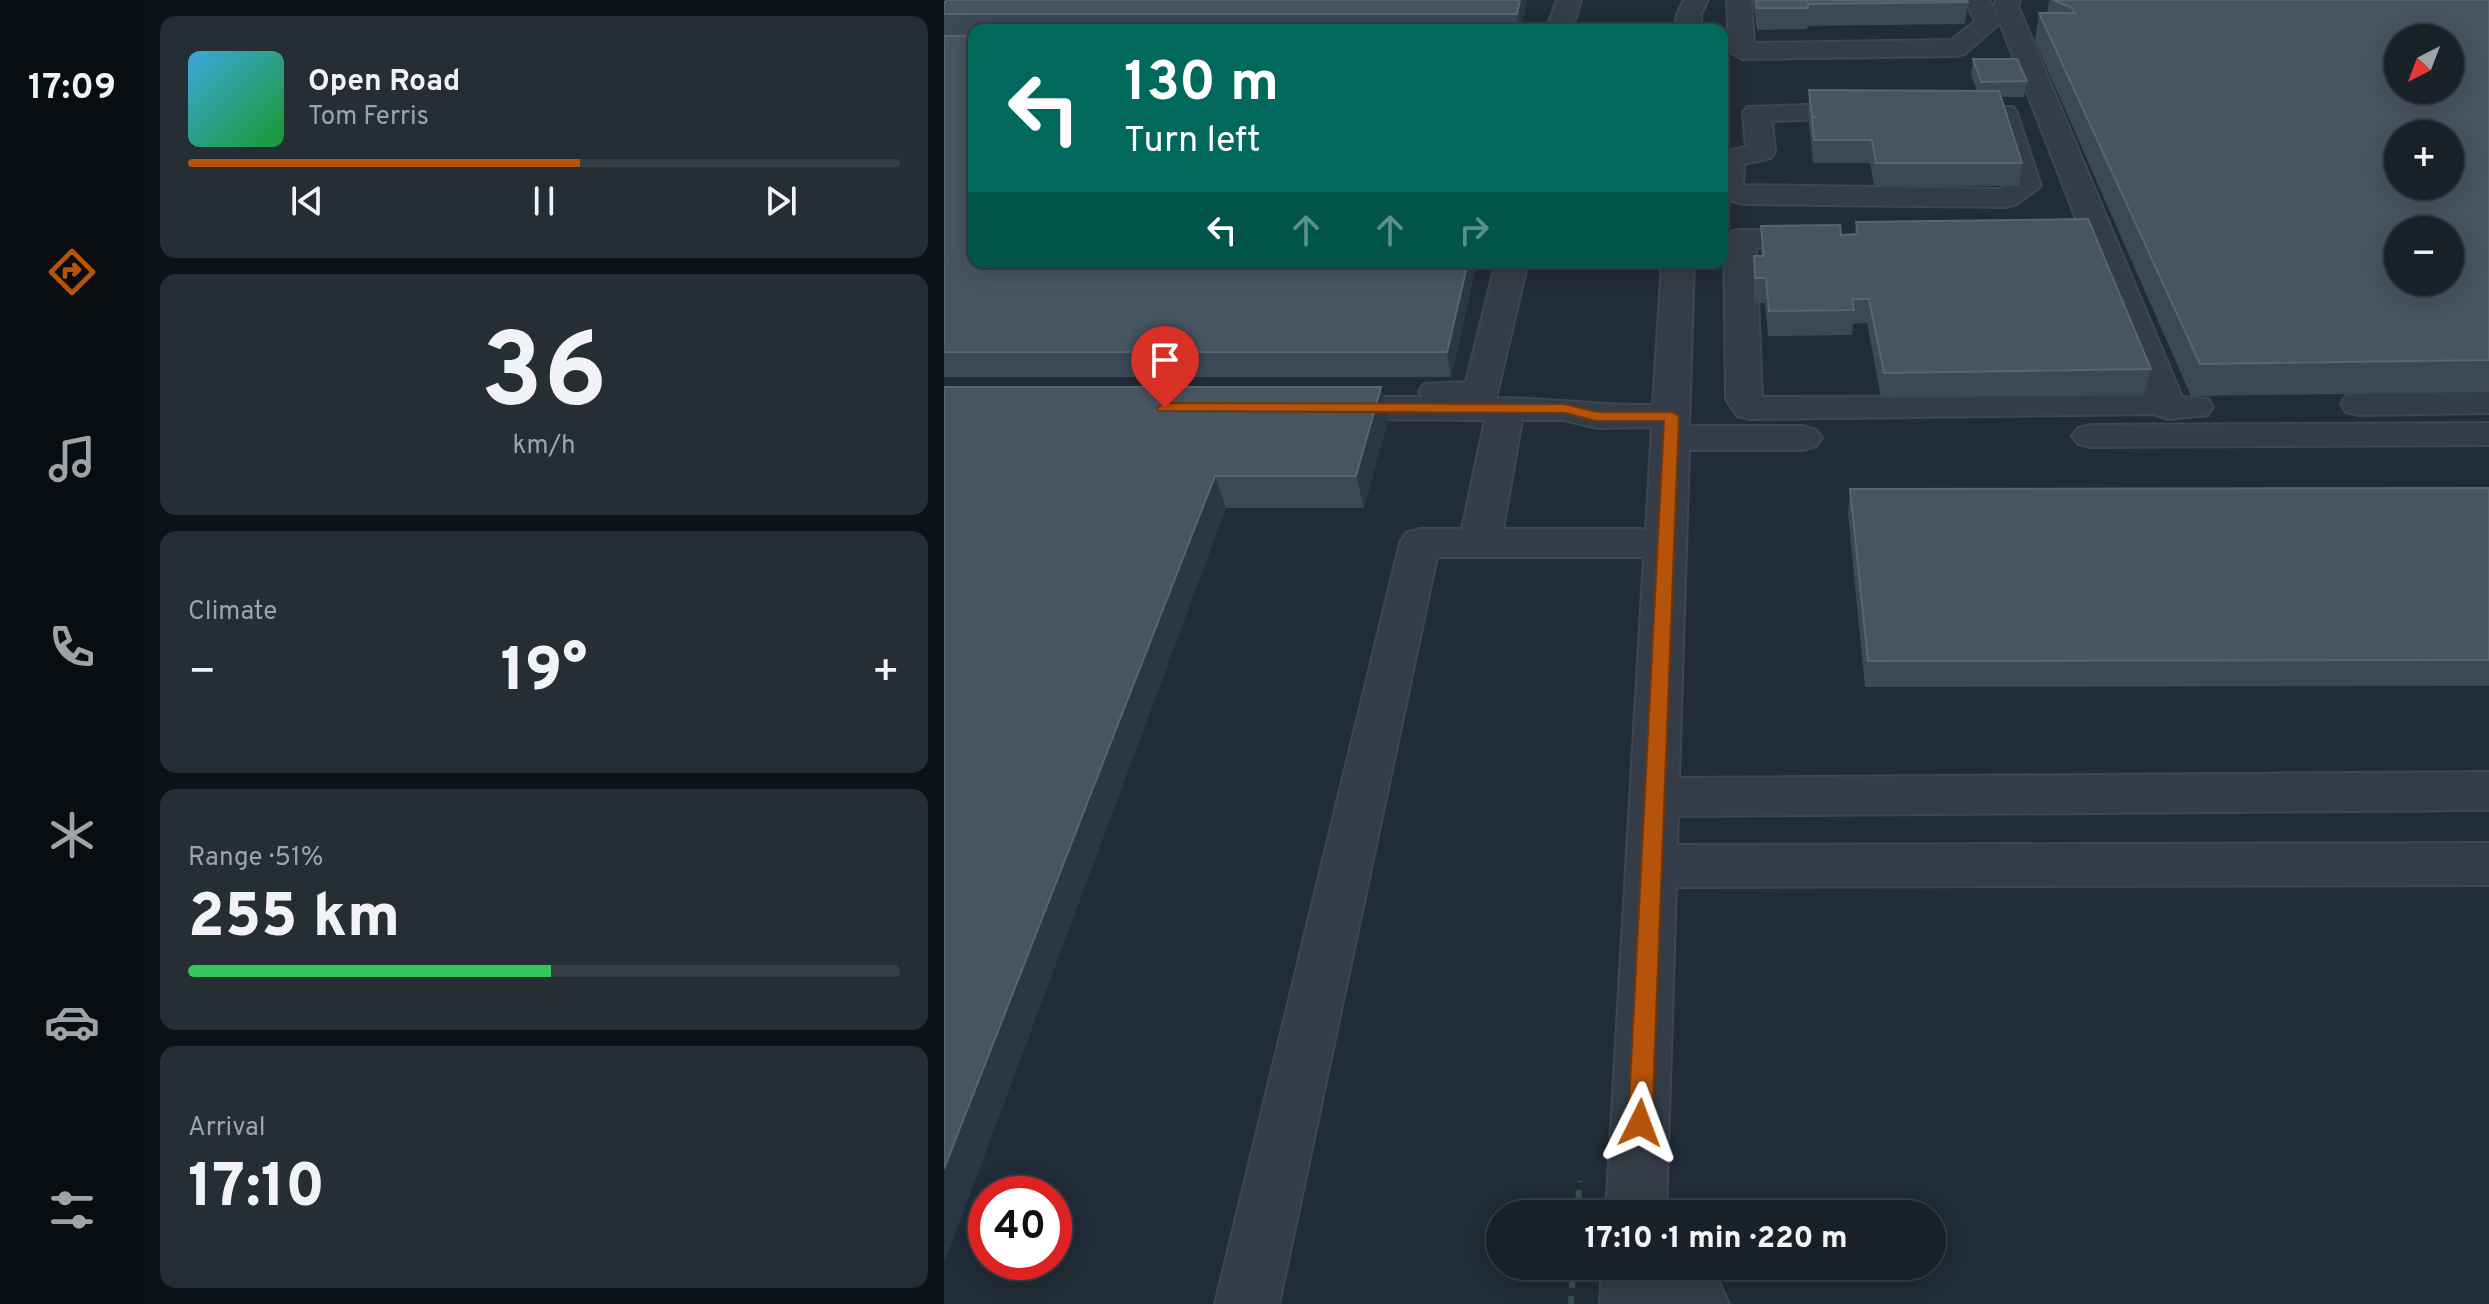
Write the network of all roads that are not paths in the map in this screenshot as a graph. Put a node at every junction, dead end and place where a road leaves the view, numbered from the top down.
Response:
1 (1569, 0) edge
2 (1696, 0) edge
3 (1739, 0) edge
4 (1977, 0) edge
5 (2008, 0) edge
6 (1561, 24) edge
7 (1688, 24) edge
8 (1971, 109) edge
9 (1894, 110) edge
10 (1728, 171) edge
11 (1728, 189) edge
12 (1851, 238) edge
13 (1731, 242) edge
14 (1511, 268) edge
15 (1679, 268) edge
16 (1725, 268) edge
17 (1696, 394) junction
18 (2489, 402) edge
19 (2142, 406) dead end
20 (1448, 408) junction
21 (1597, 417) junction
22 (1504, 419) junction
23 (2489, 434) edge
24 (1480, 543) junction
25 (1665, 543) junction
26 (2489, 791) edge
27 (1654, 797) junction
28 (2489, 864) edge
29 (1651, 866) junction
30 (1637, 1200) edge
31 (1633, 1280) edge
32 (1672, 1280) edge
33 (1247, 1304) edge
34 (1632, 1304) edge
35 (1697, 1304) edge

1 - 6 street
2 - 7 street
3 - 4 street
5 - 18 street
8 - 11 street
9 - 10 street
12 - 13 street
14 - 20 street
15 - 17 street
16 - 17 street
17 - 19 street
17 - 21 street
17 - 23 street
17 - 25 street
20 - 21 street
20 - 22 street
21 - 22 street
22 - 24 street
24 - 25 street
24 - 33 street
25 - 27 street
26 - 27 street
27 - 29 street
28 - 29 street
29 - 30 street
31 - 34 street
32 - 35 street

